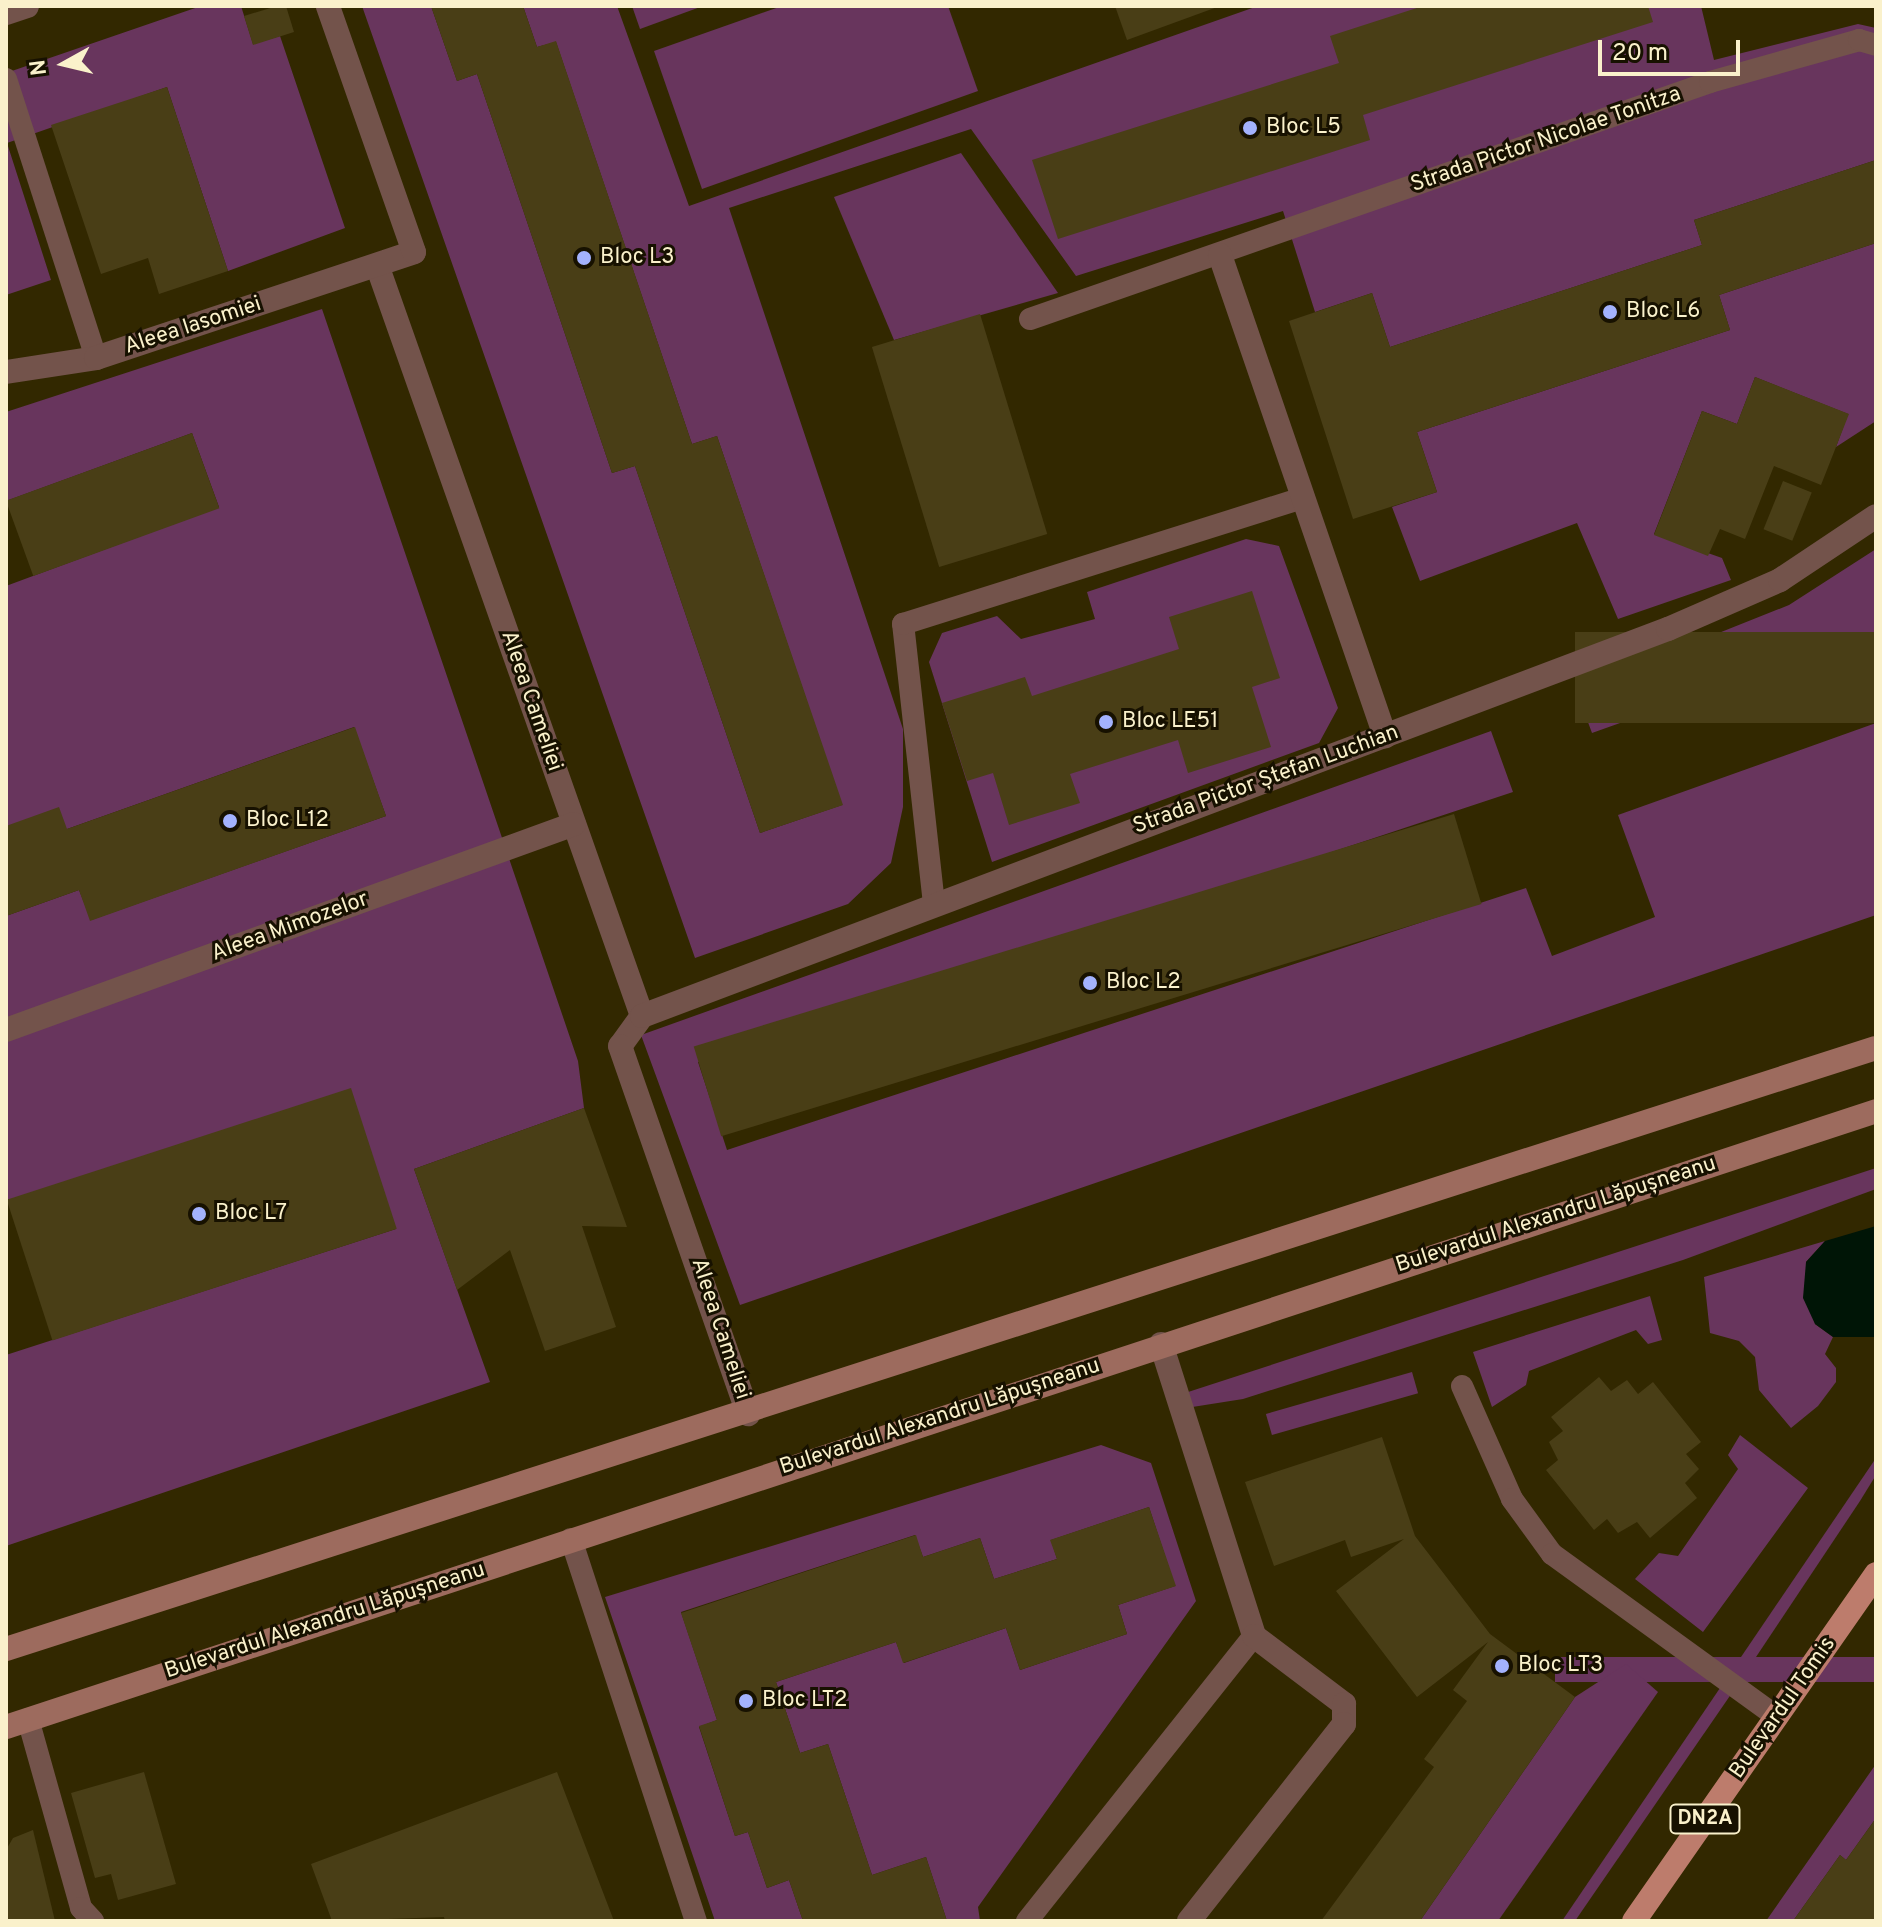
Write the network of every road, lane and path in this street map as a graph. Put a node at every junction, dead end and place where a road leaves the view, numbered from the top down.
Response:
1 (27, 6) edge
2 (328, 6) edge
3 (6, 13) edge
4 (1876, 45) edge
5 (6, 79) edge
6 (1220, 255) junction
7 (377, 265) junction
8 (1030, 319) dead end
9 (96, 358) junction
10 (6, 372) edge
11 (1302, 498) junction
12 (1876, 516) edge
13 (1385, 736) junction
14 (574, 824) junction
15 (934, 904) junction
16 (642, 1016) junction
17 (6, 1030) edge
18 (1876, 1048) edge
19 (1876, 1111) edge
20 (1161, 1344) junction
21 (1462, 1386) dead end
22 (748, 1414) junction
23 (571, 1539) junction
24 (1876, 1574) edge
25 (1254, 1636) junction
26 (6, 1649) edge
27 (1777, 1717) junction
28 (17, 1723) edge
29 (93, 1921) edge
30 (696, 1921) edge
31 (1027, 1921) edge
32 (1189, 1921) edge
33 (1634, 1921) edge

1 - 3 street
2 - 7 street
4 - 6 lane, Strada Pictor Nicolae Tonitza
5 - 9 lane
6 - 8 lane, Strada Pictor Nicolae Tonitza
6 - 11 street
7 - 9 street, Aleea Iasomiei
7 - 14 street, Aleea Cameliei
9 - 10 street, Aleea Iasomiei
11 - 13 street
11 - 15 lane
12 - 13 street, Strada Pictor Ștefan Luchian
13 - 15 street, Strada Pictor Ștefan Luchian
14 - 16 street, Aleea Cameliei
14 - 17 street, Aleea Mimozelor
15 - 16 street, Strada Pictor Ștefan Luchian
16 - 22 street, Aleea Cameliei
18 - 22 main road
19 - 20 main road, Bulevardul Alexandru Lăpușneanu
20 - 23 main road, Bulevardul Alexandru Lăpușneanu
20 - 25 street
21 - 27 lane
22 - 26 main road
23 - 28 main road, Bulevardul Alexandru Lăpușneanu
23 - 30 lane
24 - 27 main road, Bulevardul Tomis / DN2A
25 - 31 lane
25 - 32 street
27 - 33 main road, Bulevardul Tomis / DN2A
28 - 29 lane

